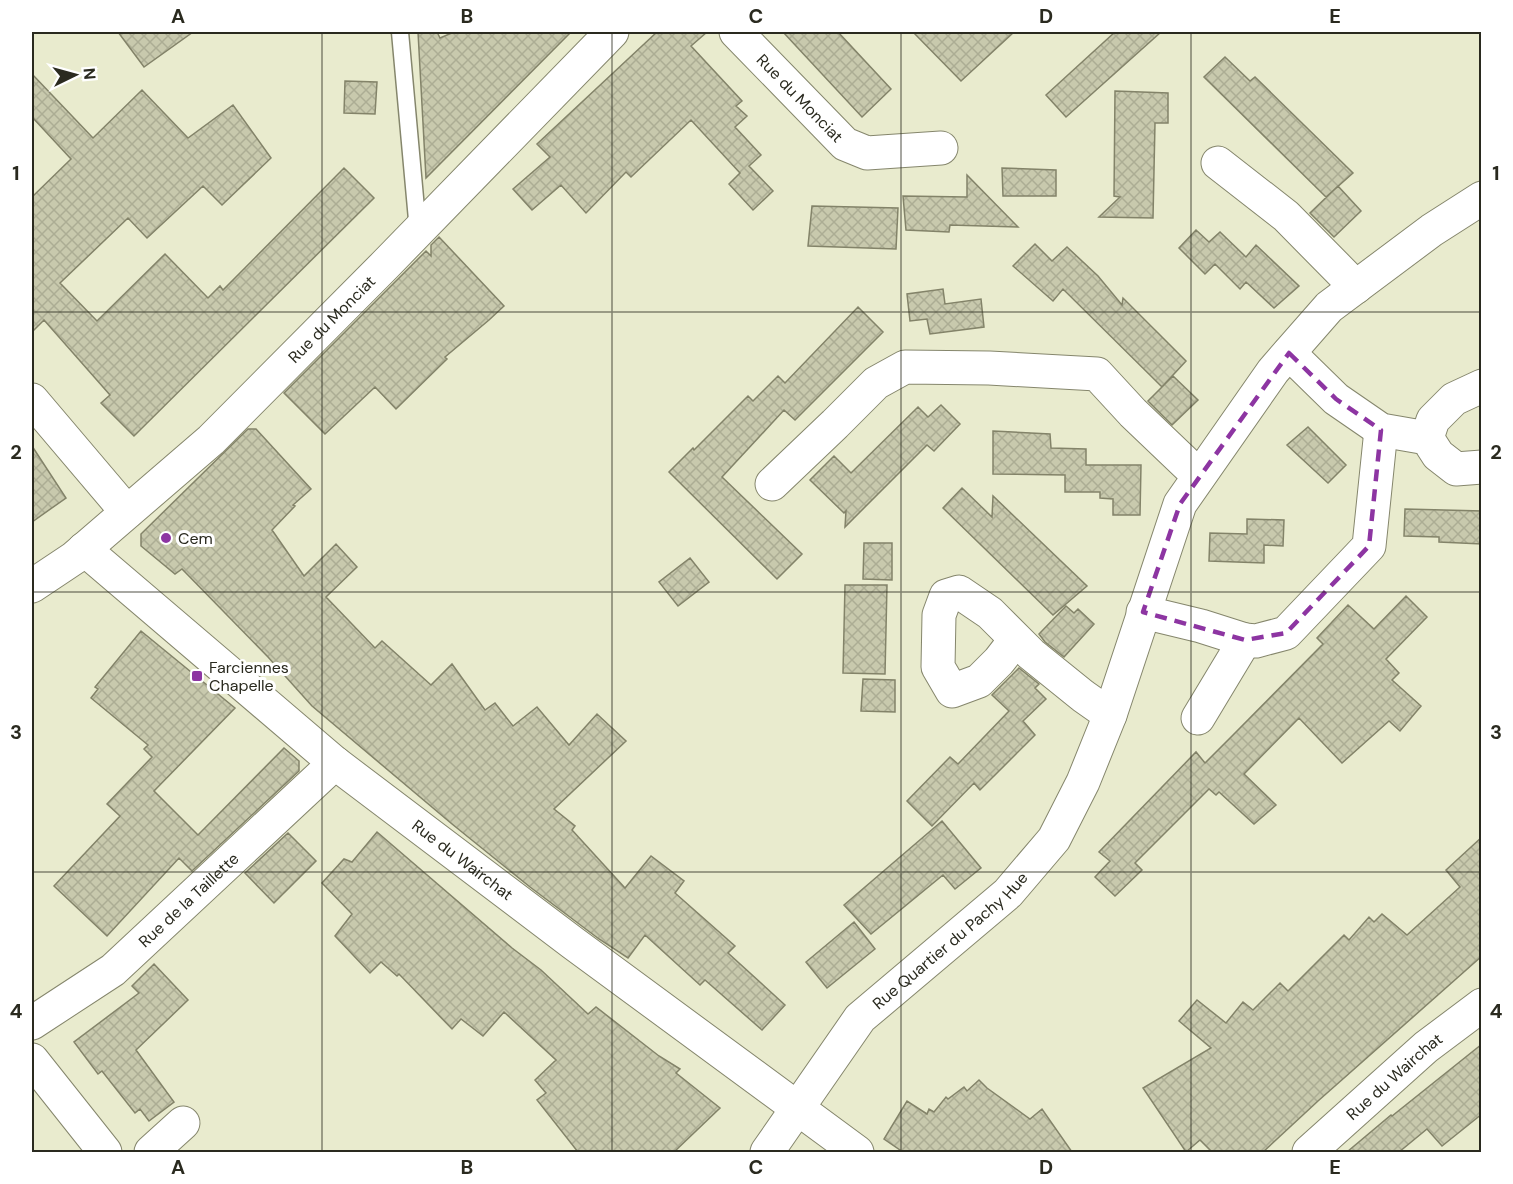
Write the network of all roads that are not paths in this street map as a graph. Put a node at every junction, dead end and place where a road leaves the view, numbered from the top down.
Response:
1 (400, 32) edge
2 (612, 32) edge
3 (736, 32) edge
4 (941, 148) dead end
5 (1218, 164) dead end
6 (1482, 198) edge
7 (418, 231) junction
8 (1356, 287) junction
9 (1289, 353) junction
10 (1482, 386) edge
11 (32, 400) edge
12 (1381, 430) junction
13 (1427, 438) junction
14 (1482, 467) edge
15 (1199, 476) junction
16 (772, 484) dead end
17 (127, 512) junction
18 (84, 549) junction
19 (32, 586) edge
20 (1143, 612) junction
21 (1016, 639) dead end
22 (1245, 640) junction
23 (1110, 715) junction
24 (1198, 717) dead end
25 (335, 763) junction
26 (1482, 1005) edge
27 (32, 1023) edge
28 (32, 1060) edge
29 (798, 1108) junction
30 (183, 1124) dead end
31 (105, 1152) edge
32 (151, 1152) edge
33 (767, 1152) edge
34 (857, 1152) edge
35 (1309, 1152) edge

1 - 7 lane
2 - 7 street, Rue du Monciat
3 - 4 street, Rue du Monciat
5 - 8 street
6 - 8 street, Rue Quartier du Pachy Hue
7 - 17 street, Rue du Monciat
8 - 9 street, Rue Quartier du Pachy Hue
9 - 12 street
9 - 15 street, Rue Quartier du Pachy Hue
10 - 13 street
11 - 17 street
12 - 13 street
12 - 22 street
13 - 14 street
15 - 16 street
15 - 20 street, Rue Quartier du Pachy Hue
17 - 18 street, Rue du Monciat
18 - 19 street, Rue du Monciat
18 - 25 street, Rue du Wairchat
20 - 22 street
20 - 23 street, Rue Quartier du Pachy Hue
21 - 23 street
22 - 24 street
23 - 29 street, Rue Quartier du Pachy Hue
25 - 27 street, Rue de la Taillette
25 - 29 street, Rue du Wairchat
26 - 35 street, Rue du Wairchat
28 - 31 street
29 - 33 street, Rue Quartier du Pachy Hue
29 - 34 street, Rue du Wairchat
30 - 32 street

